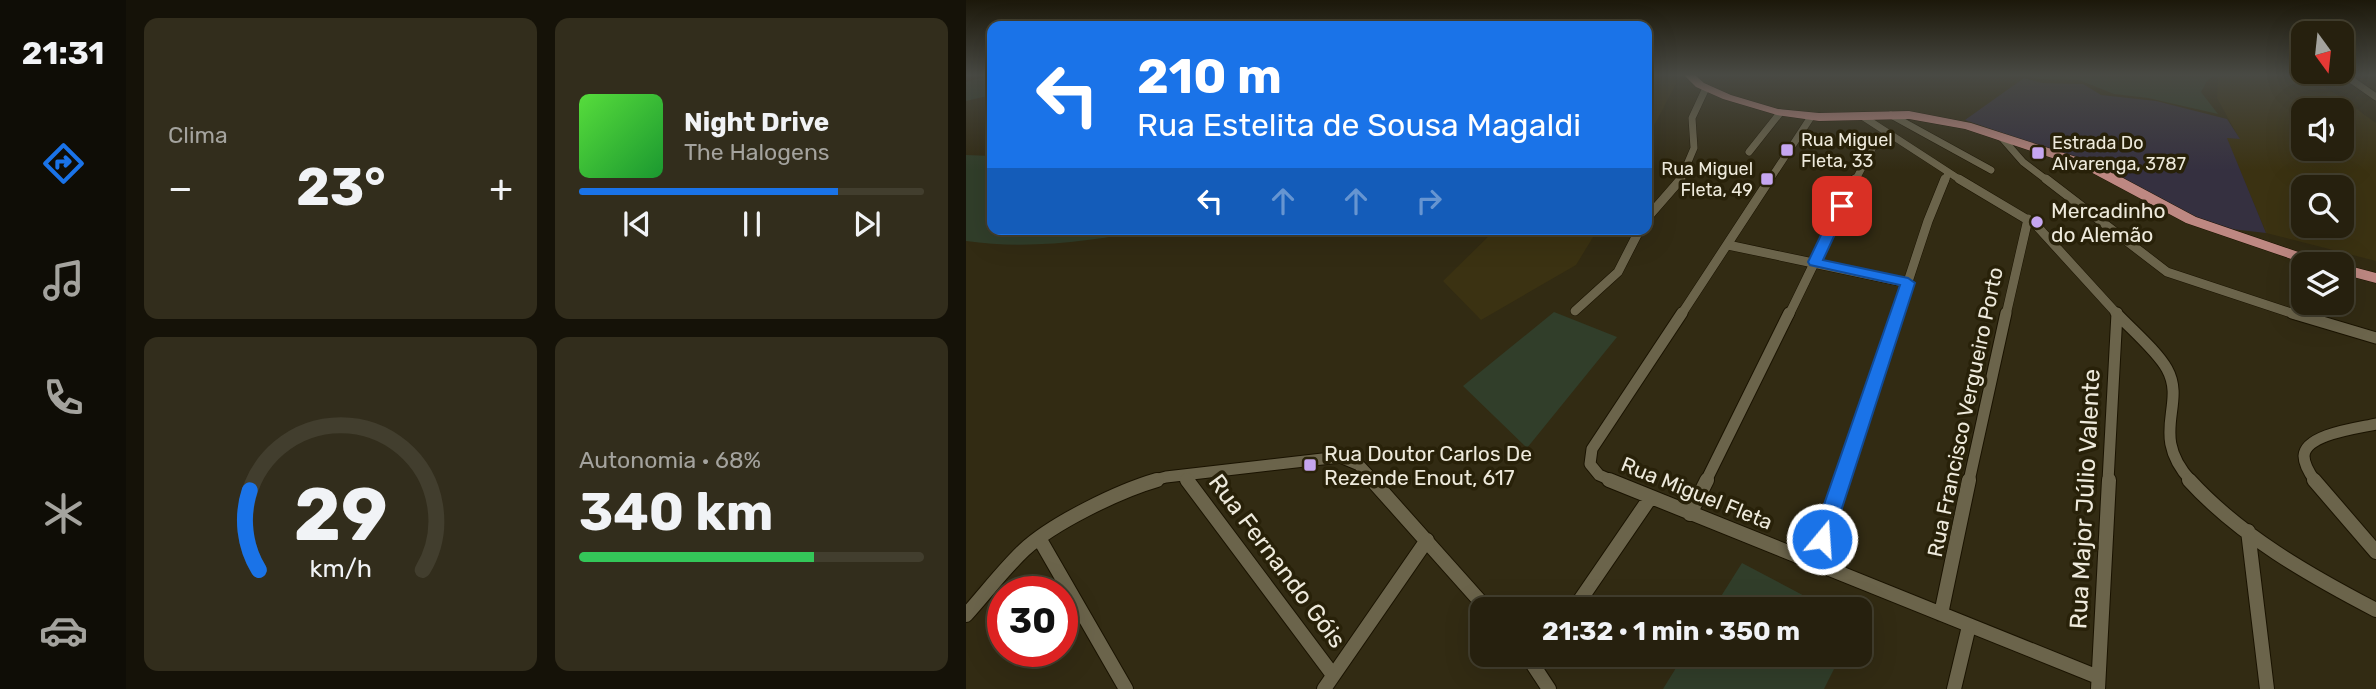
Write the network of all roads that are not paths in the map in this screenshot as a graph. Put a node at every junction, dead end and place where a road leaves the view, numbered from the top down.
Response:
1 (1698, 106) edge
2 (1753, 106) edge
3 (1780, 113) junction
4 (1891, 115) junction
5 (1862, 116) junction
6 (1811, 117) junction
7 (1886, 134) junction
8 (2002, 138) junction
9 (1749, 152) dead end
10 (1991, 170) dead end
11 (1948, 173) junction
12 (1652, 212) edge
13 (2028, 219) junction
14 (1637, 235) edge
15 (1728, 245) junction
16 (2291, 254) edge
17 (1815, 262) junction
18 (2354, 272) edge
19 (2376, 278) edge
20 (1908, 283) junction
21 (1575, 311) dead end
22 (2118, 312) junction
23 (2376, 338) edge
24 (2376, 424) edge
25 (1184, 475) junction
26 (1650, 498) junction
27 (1690, 514) junction
28 (2248, 531) junction
29 (1039, 538) junction
30 (1427, 540) junction
31 (2375, 548) edge
32 (1814, 563) junction
33 (1477, 597) edge
34 (1582, 597) edge
35 (2376, 610) edge
36 (1941, 614) junction
37 (966, 615) edge
38 (1969, 626) junction
39 (1539, 667) edge
40 (1333, 675) junction
41 (2098, 683) edge
42 (1126, 689) edge
43 (1324, 689) edge
44 (1549, 689) edge
45 (1954, 689) edge
46 (2267, 689) edge

1 - 12 street
2 - 3 main road
3 - 6 main road
3 - 9 street
4 - 5 main road
4 - 8 main road
4 - 10 street
5 - 6 main road
5 - 7 street
6 - 15 street, Rua Miguel Fleta
7 - 11 street
7 - 17 street
8 - 16 main road
8 - 23 street
11 - 13 street
11 - 20 street
13 - 22 street
13 - 36 street, Rua Francisco Vergueiro Porto
14 - 21 street
15 - 17 street
15 - 26 street, Rua Miguel Fleta
17 - 20 street
17 - 27 street
18 - 19 main road
20 - 32 street
22 - 28 street
22 - 41 street, Rua Major Júlio Valente
24 - 31 street
25 - 29 street
25 - 30 street
25 - 40 street, Rua Fernando Góis
26 - 27 street, Rua Miguel Fleta
26 - 34 street
27 - 32 street, Rua Miguel Fleta
28 - 35 street
28 - 46 street
29 - 37 street
29 - 42 street
30 - 33 street
30 - 40 street
32 - 36 street, Rua Miguel Fleta
36 - 38 street, Rua Miguel Fleta
38 - 41 street, Rua Miguel Fleta
38 - 45 street
39 - 44 street
40 - 43 street

